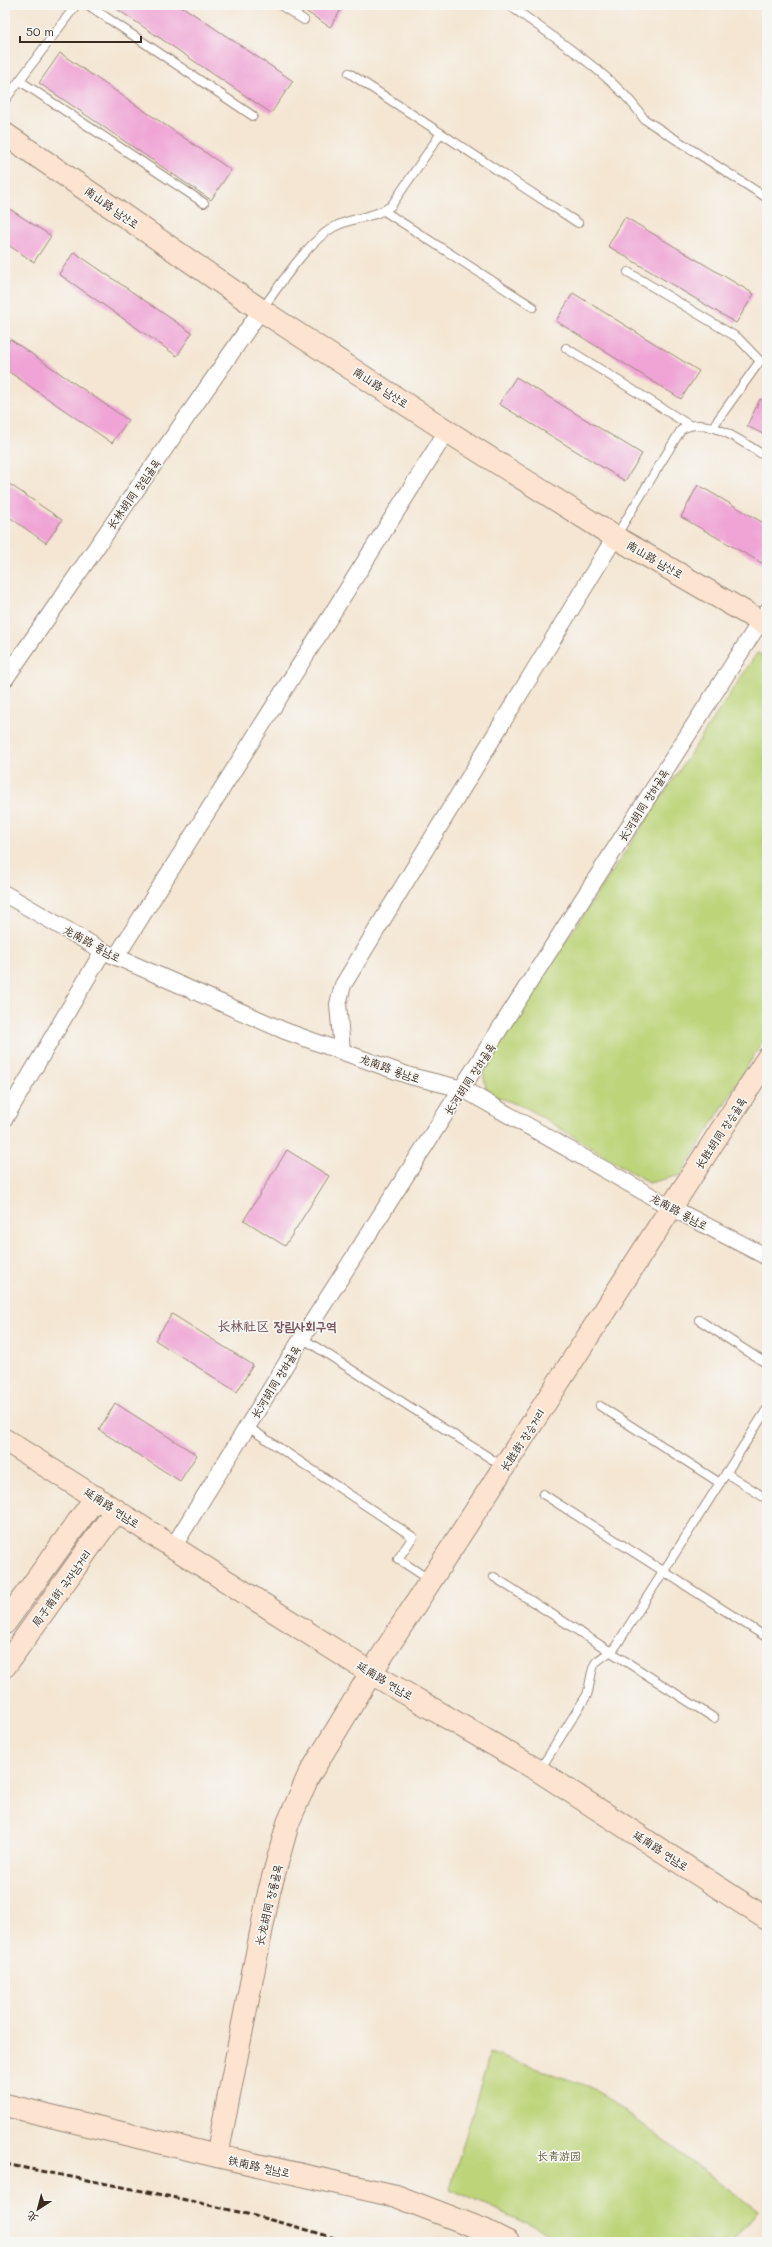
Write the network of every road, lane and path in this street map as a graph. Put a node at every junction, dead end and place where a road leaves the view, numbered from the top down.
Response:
1 (76, 5) edge
2 (88, 5) edge
3 (280, 5) edge
4 (509, 5) edge
5 (304, 20) dead end
6 (349, 73) dead end
7 (20, 81) junction
8 (5, 100) edge
9 (253, 116) dead end
10 (441, 133) junction
11 (5, 134) edge
12 (767, 198) edge
13 (204, 203) dead end
14 (384, 211) junction
15 (578, 223) dead end
16 (628, 272) dead end
17 (533, 307) dead end
18 (262, 310) junction
19 (566, 348) dead end
20 (689, 425) junction
21 (712, 428) junction
22 (447, 430) junction
23 (767, 457) edge
24 (615, 536) junction
25 (765, 619) edge
26 (5, 679) edge
27 (5, 894) edge
28 (109, 954) junction
29 (342, 1051) junction
30 (767, 1059) edge
31 (463, 1089) junction
32 (5, 1118) edge
33 (672, 1208) junction
34 (767, 1257) edge
35 (699, 1320) dead end
36 (302, 1338) junction
37 (767, 1364) edge
38 (600, 1406) dead end
39 (767, 1409) edge
40 (248, 1427) junction
41 (5, 1440) edge
42 (504, 1467) junction
43 (726, 1473) junction
44 (720, 1483) junction
45 (543, 1494) dead end
46 (96, 1497) junction
47 (767, 1499) edge
48 (116, 1510) junction
49 (173, 1547) junction
50 (664, 1571) junction
51 (494, 1577) dead end
52 (431, 1580) junction
53 (5, 1623) edge
54 (766, 1637) dead end
55 (611, 1652) junction
56 (5, 1666) edge
57 (372, 1673) junction
58 (714, 1718) dead end
59 (539, 1771) junction
60 (767, 1920) edge
61 (5, 2105) edge
62 (217, 2156) junction
63 (508, 2242) edge

1 - 7 lane
2 - 9 lane
3 - 5 lane
4 - 12 lane
6 - 10 lane
7 - 8 lane
7 - 13 lane
10 - 14 lane
10 - 15 lane
11 - 18 street, 南山路 남산로
14 - 17 lane
14 - 18 lane
16 - 21 lane
18 - 22 street, 南山路 남산로
18 - 26 street, 长林胡同 장림골목
19 - 20 lane
20 - 21 lane
20 - 24 lane
21 - 23 lane
22 - 24 street, 南山路 남산로
22 - 28 street
24 - 25 street, 南山路 남산로
24 - 29 street
25 - 31 street, 长河胡同 장하골목
27 - 28 street, 龙南路 룡남로
28 - 29 street, 龙南路 룡남로
28 - 32 street
29 - 31 street, 龙南路 룡남로
30 - 33 street, 长胜胡同 장승골목
31 - 33 street, 龙南路 룡남로
31 - 36 street, 长河胡同 장하골목
33 - 34 street, 龙南路 룡남로
33 - 42 street, 长胜街 장승거리
35 - 37 lane
36 - 40 street, 长河胡同 장하골목
36 - 42 lane
38 - 44 lane
39 - 43 lane
40 - 49 street, 长河胡同 장하골목
40 - 52 lane
41 - 46 street, 延南路 연남로
42 - 52 street, 长胜街 장승거리
43 - 44 lane
43 - 47 lane
44 - 50 lane
45 - 50 lane
46 - 48 street, 延南路 연남로
46 - 53 street
48 - 49 street, 延南路 연남로
48 - 56 street, 局子南街 국자남거리
49 - 57 street, 延南路 연남로
50 - 54 lane
50 - 55 lane
51 - 55 lane
52 - 57 street, 长胜街 장승거리
55 - 58 lane
55 - 59 lane
57 - 59 street, 延南路 연남로
57 - 62 street, 长龙胡同 장룡골목
59 - 60 street, 延南路 연남로
61 - 62 street, 铁南路 철남로
62 - 63 street, 铁南路 철남로

